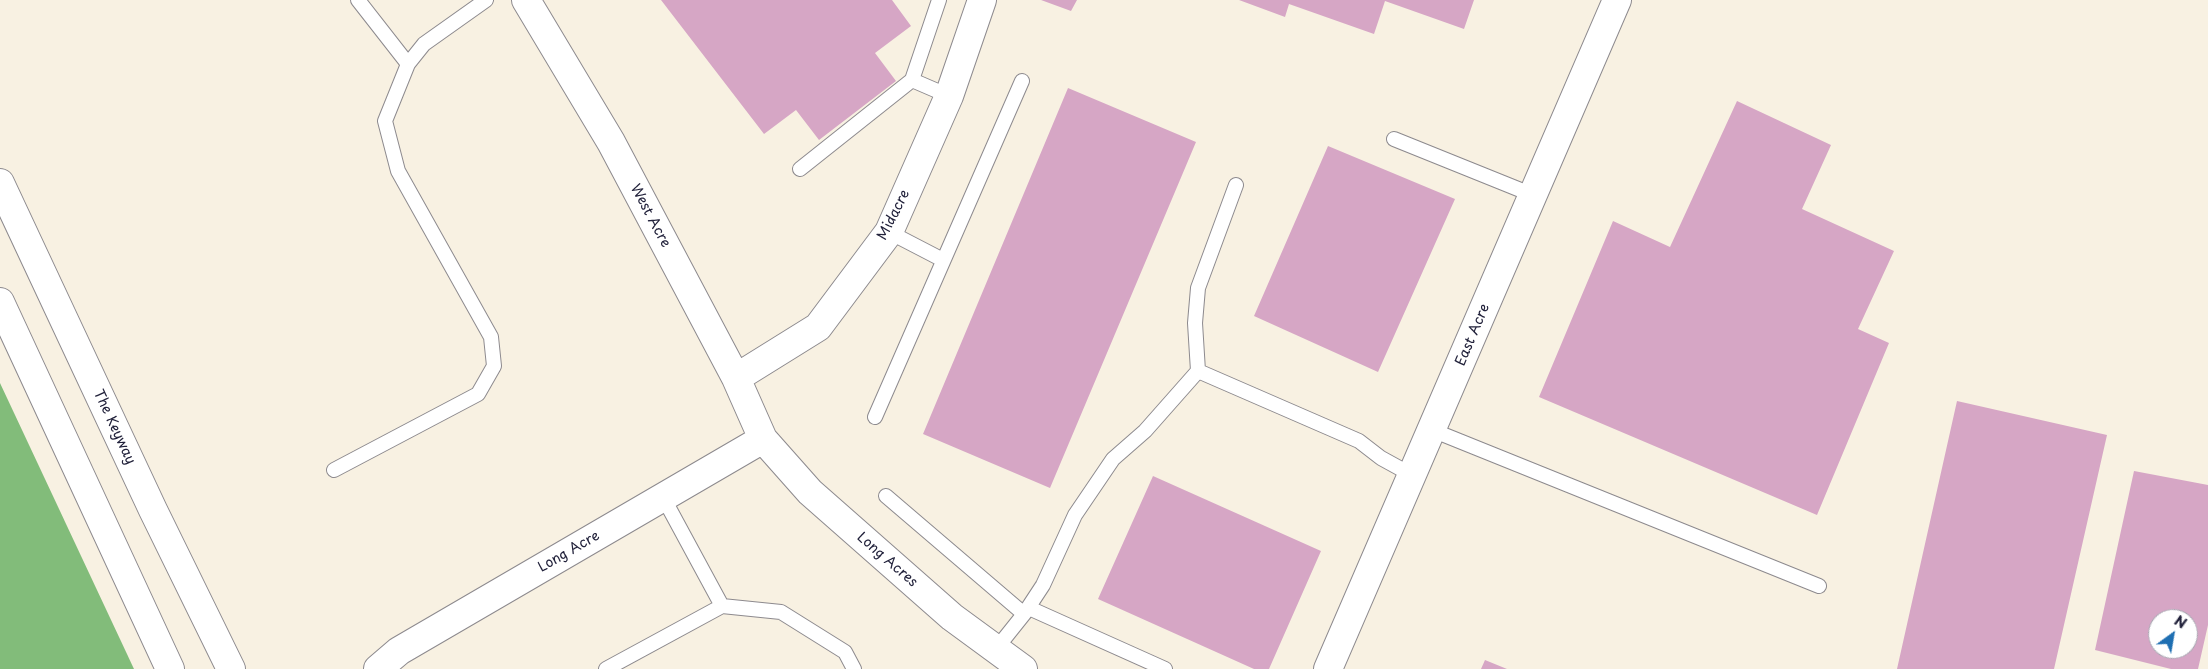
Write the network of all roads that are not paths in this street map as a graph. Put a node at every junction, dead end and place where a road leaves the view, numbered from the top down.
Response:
1 (358, 0) edge
2 (486, 0) edge
3 (526, 0) edge
4 (939, 0) edge
5 (982, 0) edge
6 (1618, 0) edge
7 (408, 64) junction
8 (912, 80) junction
9 (1022, 81) dead end
10 (949, 96) junction
11 (1394, 139) dead end
12 (800, 169) dead end
13 (0, 183) edge
14 (1236, 185) dead end
15 (1533, 195) junction
16 (889, 232) junction
17 (943, 260) junction
18 (0, 302) edge
19 (1198, 371) junction
20 (736, 378) junction
21 (875, 417) dead end
22 (1432, 430) junction
23 (763, 439) junction
24 (334, 470) dead end
25 (1412, 476) junction
26 (886, 496) dead end
27 (663, 497) junction
28 (1819, 586) dead end
29 (722, 606) junction
30 (1026, 611) junction
31 (996, 649) junction
32 (170, 669) edge
33 (231, 669) edge
34 (378, 669) edge
35 (606, 669) edge
36 (854, 669) edge
37 (1023, 669) edge
38 (1165, 669) edge
39 (1328, 669) edge

1 - 7 lane
2 - 7 lane
3 - 20 main road, West Acre
4 - 8 lane
5 - 10 main road, Midacre
6 - 15 main road, East Acre
7 - 24 lane
8 - 10 lane
8 - 12 lane
9 - 17 lane
10 - 16 main road, Midacre
11 - 15 lane
13 - 33 main road, The Keyway
14 - 19 lane
15 - 22 main road, East Acre
16 - 17 lane
16 - 20 main road, Midacre
17 - 21 lane
18 - 32 main road
19 - 25 lane
19 - 30 lane
20 - 23 main road, West Acre
22 - 25 main road, East Acre
22 - 28 lane
23 - 27 main road, Long Acre
23 - 31 main road, Long Acres
25 - 39 main road, East Acre
26 - 30 lane
27 - 29 lane
27 - 34 main road, Long Acre
29 - 35 lane
29 - 36 lane
30 - 31 lane
30 - 38 lane
31 - 37 main road, Long Acres

